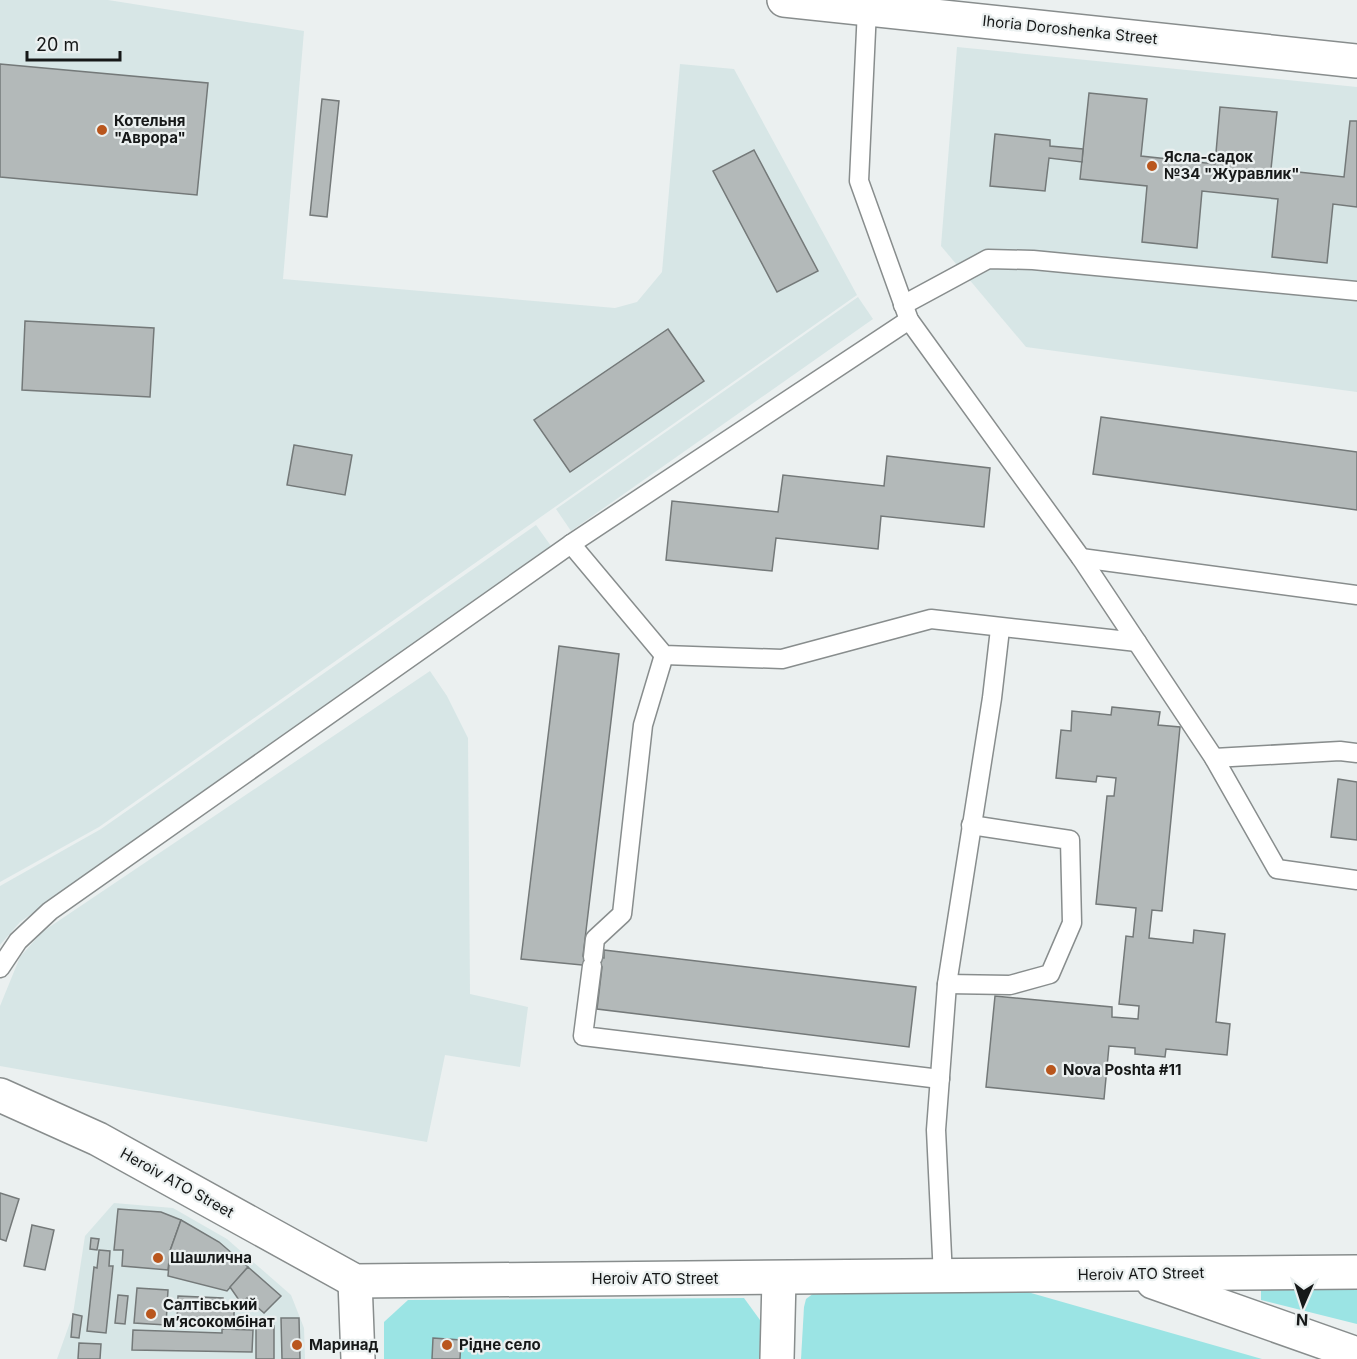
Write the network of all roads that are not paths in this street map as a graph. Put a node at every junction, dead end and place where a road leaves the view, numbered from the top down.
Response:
1 (784, 0) edge
2 (917, 7) edge
3 (867, 9) junction
4 (1357, 61) edge
5 (1357, 291) edge
6 (906, 312) junction
7 (571, 544) junction
8 (1081, 558) junction
9 (1357, 595) edge
10 (1000, 629) junction
11 (1137, 642) junction
12 (664, 656) junction
13 (1357, 753) edge
14 (1214, 758) junction
15 (971, 825) junction
16 (1357, 880) edge
17 (0, 968) edge
18 (946, 984) junction
19 (940, 1079) junction
20 (0, 1095) edge
21 (1357, 1272) edge
22 (1132, 1274) junction
23 (943, 1277) junction
24 (779, 1279) junction
25 (356, 1281) junction
26 (1357, 1354) edge
27 (358, 1359) edge
28 (777, 1359) edge

1 - 3 main road, Ihoria Doroshenka Street
2 - 3 main road, Ihoria Doroshenka Street
2 - 4 main road, Ihoria Doroshenka Street
3 - 6 lane
5 - 6 lane
6 - 7 lane
6 - 8 lane
7 - 12 lane
7 - 17 lane
8 - 9 lane
8 - 11 lane
10 - 11 lane
10 - 12 lane
10 - 15 lane
11 - 14 lane
12 - 19 lane
13 - 14 lane
14 - 16 lane
15 - 18 lane
15 - 18 lane
18 - 19 lane
19 - 23 lane
20 - 25 main road, Heroiv ATO Street
21 - 22 main road, Heroiv ATO Street
22 - 23 main road, Heroiv ATO Street
22 - 26 main road
23 - 24 main road, Heroiv ATO Street
24 - 25 main road, Heroiv ATO Street
24 - 28 main road
25 - 27 main road

